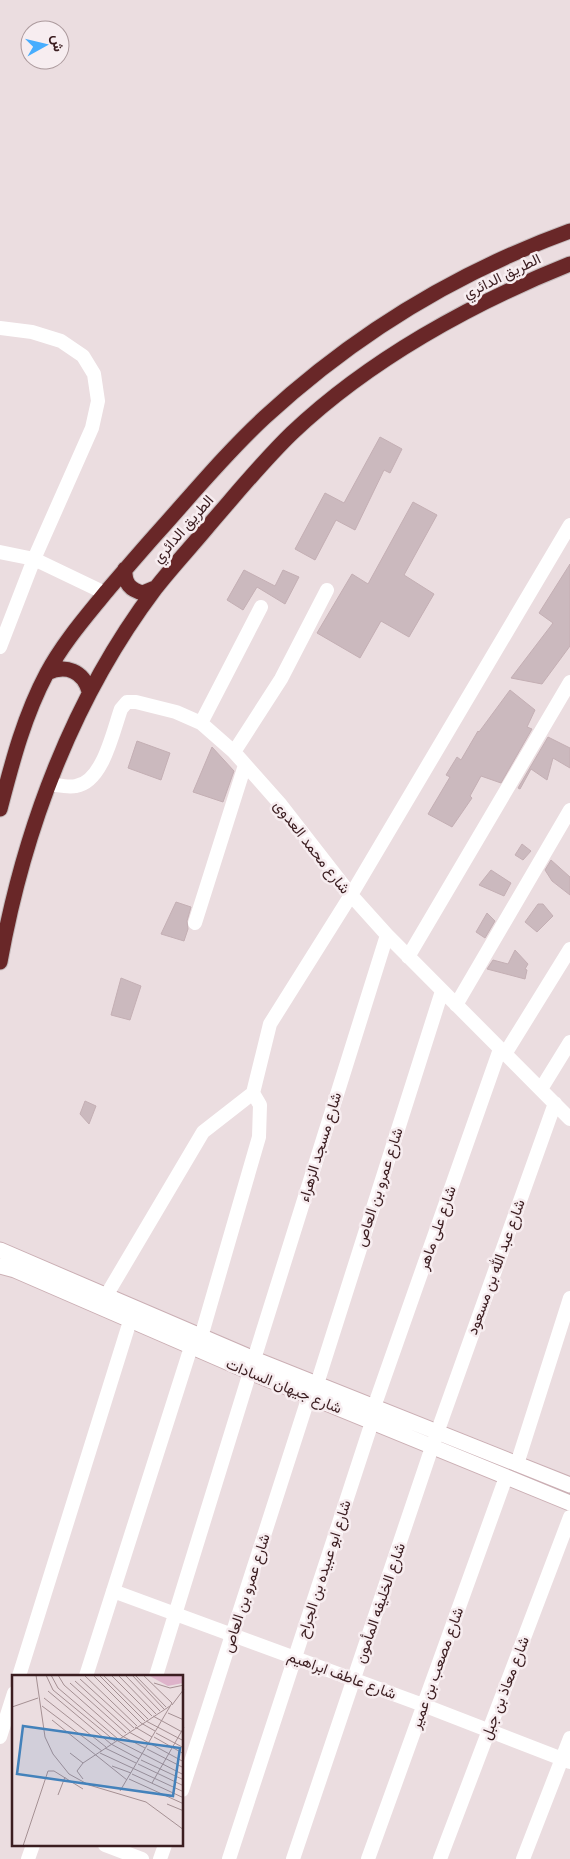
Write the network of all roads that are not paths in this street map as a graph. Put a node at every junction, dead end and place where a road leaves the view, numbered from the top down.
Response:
1 (570, 231) edge
2 (570, 264) edge
3 (0, 328) edge
4 (570, 525) edge
5 (0, 552) edge
6 (34, 559) junction
7 (125, 569) junction
8 (155, 588) junction
9 (327, 590) dead end
10 (105, 593) junction
11 (261, 607) dead end
12 (0, 647) edge
13 (47, 673) junction
14 (570, 682) edge
15 (89, 691) junction
16 (201, 723) junction
17 (234, 752) junction
18 (244, 766) junction
19 (49, 784) junction
20 (0, 809) edge
21 (570, 810) edge
22 (351, 895) junction
23 (195, 923) dead end
24 (387, 935) junction
25 (570, 948) edge
26 (408, 957) junction
27 (0, 962) edge
28 (442, 991) junction
29 (456, 1004) junction
30 (570, 1042) edge
31 (502, 1051) junction
32 (541, 1089) junction
33 (253, 1093) junction
34 (555, 1103) junction
35 (570, 1119) edge
36 (0, 1250) edge
37 (0, 1266) edge
38 (106, 1296) junction
39 (570, 1298) edge
40 (130, 1321) junction
41 (196, 1342) junction
42 (252, 1366) junction
43 (313, 1390) junction
44 (373, 1414) junction
45 (438, 1432) junction
46 (432, 1447) junction
47 (517, 1464) junction
48 (506, 1477) junction
49 (570, 1485) edge
50 (570, 1503) edge
51 (570, 1517) edge
52 (113, 1591) junction
53 (175, 1614) junction
54 (232, 1635) junction
55 (295, 1658) junction
56 (19, 1675) edge
57 (86, 1675) edge
58 (156, 1675) edge
59 (354, 1679) junction
60 (12, 1699) edge
61 (424, 1705) junction
62 (488, 1731) junction
63 (0, 1737) edge
64 (570, 1738) edge
65 (566, 1761) edge
66 (184, 1784) edge
67 (33, 1846) edge
68 (106, 1846) edge
69 (109, 1846) edge
70 (165, 1846) edge
71 (28, 1859) edge
72 (102, 1859) edge
73 (142, 1859) edge
74 (160, 1859) edge
75 (229, 1859) edge
76 (293, 1859) edge
77 (368, 1859) edge
78 (440, 1859) edge
79 (524, 1859) edge

1 - 7 highway, الطريق الدائري
2 - 8 highway, الطريق الدائري
3 - 6 street
4 - 22 street
5 - 6 street
6 - 10 street
6 - 12 street
7 - 8 highway
7 - 10 highway, الطريق الدائري
8 - 15 highway, الطريق الدائري
9 - 17 street
10 - 13 highway, الطريق الدائري
11 - 16 street
13 - 15 highway
13 - 20 highway, الطريق الدائري
14 - 26 street
15 - 19 highway, الطريق الدائري
16 - 17 street, شارع محمد العدوى
16 - 19 street, شارع محمد العدوى
17 - 18 street, شارع محمد العدوى
18 - 22 street, شارع محمد العدوى
18 - 23 street
19 - 27 highway, الطريق الدائري
21 - 29 street
22 - 24 street, شارع محمد العدوى
22 - 33 street
24 - 26 street, شارع محمد العدوى
24 - 42 street, شارع مسجد الزهراء
25 - 31 street, شارع على ماهر
26 - 28 street, شارع محمد العدوى
28 - 29 street, شارع محمد العدوى
28 - 43 street, شارع عمرو بن العاص
29 - 31 street, شارع محمد العدوى
30 - 32 street
31 - 32 street, شارع محمد العدوى
31 - 44 street, شارع على ماهر
32 - 34 street, شارع محمد العدوى
33 - 38 street
33 - 41 street
34 - 35 street, شارع محمد العدوى
34 - 45 street, شارع عبد الله بن مسعود
36 - 38 main road, شارع جيهان السادات
37 - 40 main road, شارع جيهان السادات
38 - 41 main road, شارع جيهان السادات
39 - 47 street
40 - 41 main road, شارع جيهان السادات
40 - 56 street
41 - 42 main road, شارع جيهان السادات
41 - 52 street
42 - 43 main road, شارع جيهان السادات
42 - 53 street, شارع مسجد الزهراء
43 - 44 main road, شارع جيهان السادات
43 - 54 street, شارع عمرو بن العاص
44 - 45 main road, شارع جيهان السادات
44 - 46 main road, شارع جيهان السادات
44 - 55 street, شارع ابو عبيده بن الجراح
45 - 46 street, شارع الخليفه المأمون
45 - 47 main road, شارع جيهان السادات
46 - 48 main road, شارع جيهان السادات
46 - 59 street, شارع الخليفه المأمون
47 - 49 main road, شارع جيهان السادات
48 - 50 main road, شارع جيهان السادات
48 - 61 street, شارع مصعب بن عمير
51 - 62 street, شارع معاذ بن جبل
52 - 53 street, شارع عاطف ابراهيم
52 - 57 street
53 - 54 street, شارع عاطف ابراهيم
53 - 58 street, شارع مسجد الزهراء
54 - 55 street, شارع عاطف ابراهيم
54 - 66 street, شارع عمرو بن العاص
55 - 59 street, شارع عاطف ابراهيم
55 - 75 street, شارع ابو عبيده بن الجراح
59 - 61 street, شارع عاطف ابراهيم
59 - 76 street, شارع الخليفه المأمون
60 - 63 street
61 - 62 street, شارع عاطف ابراهيم
61 - 77 street, شارع مصعب بن عمير
62 - 65 street, شارع عاطف ابراهيم
62 - 78 street, شارع معاذ بن جبل
64 - 65 street
65 - 79 street
67 - 71 street
68 - 72 street
69 - 73 street
70 - 74 street

